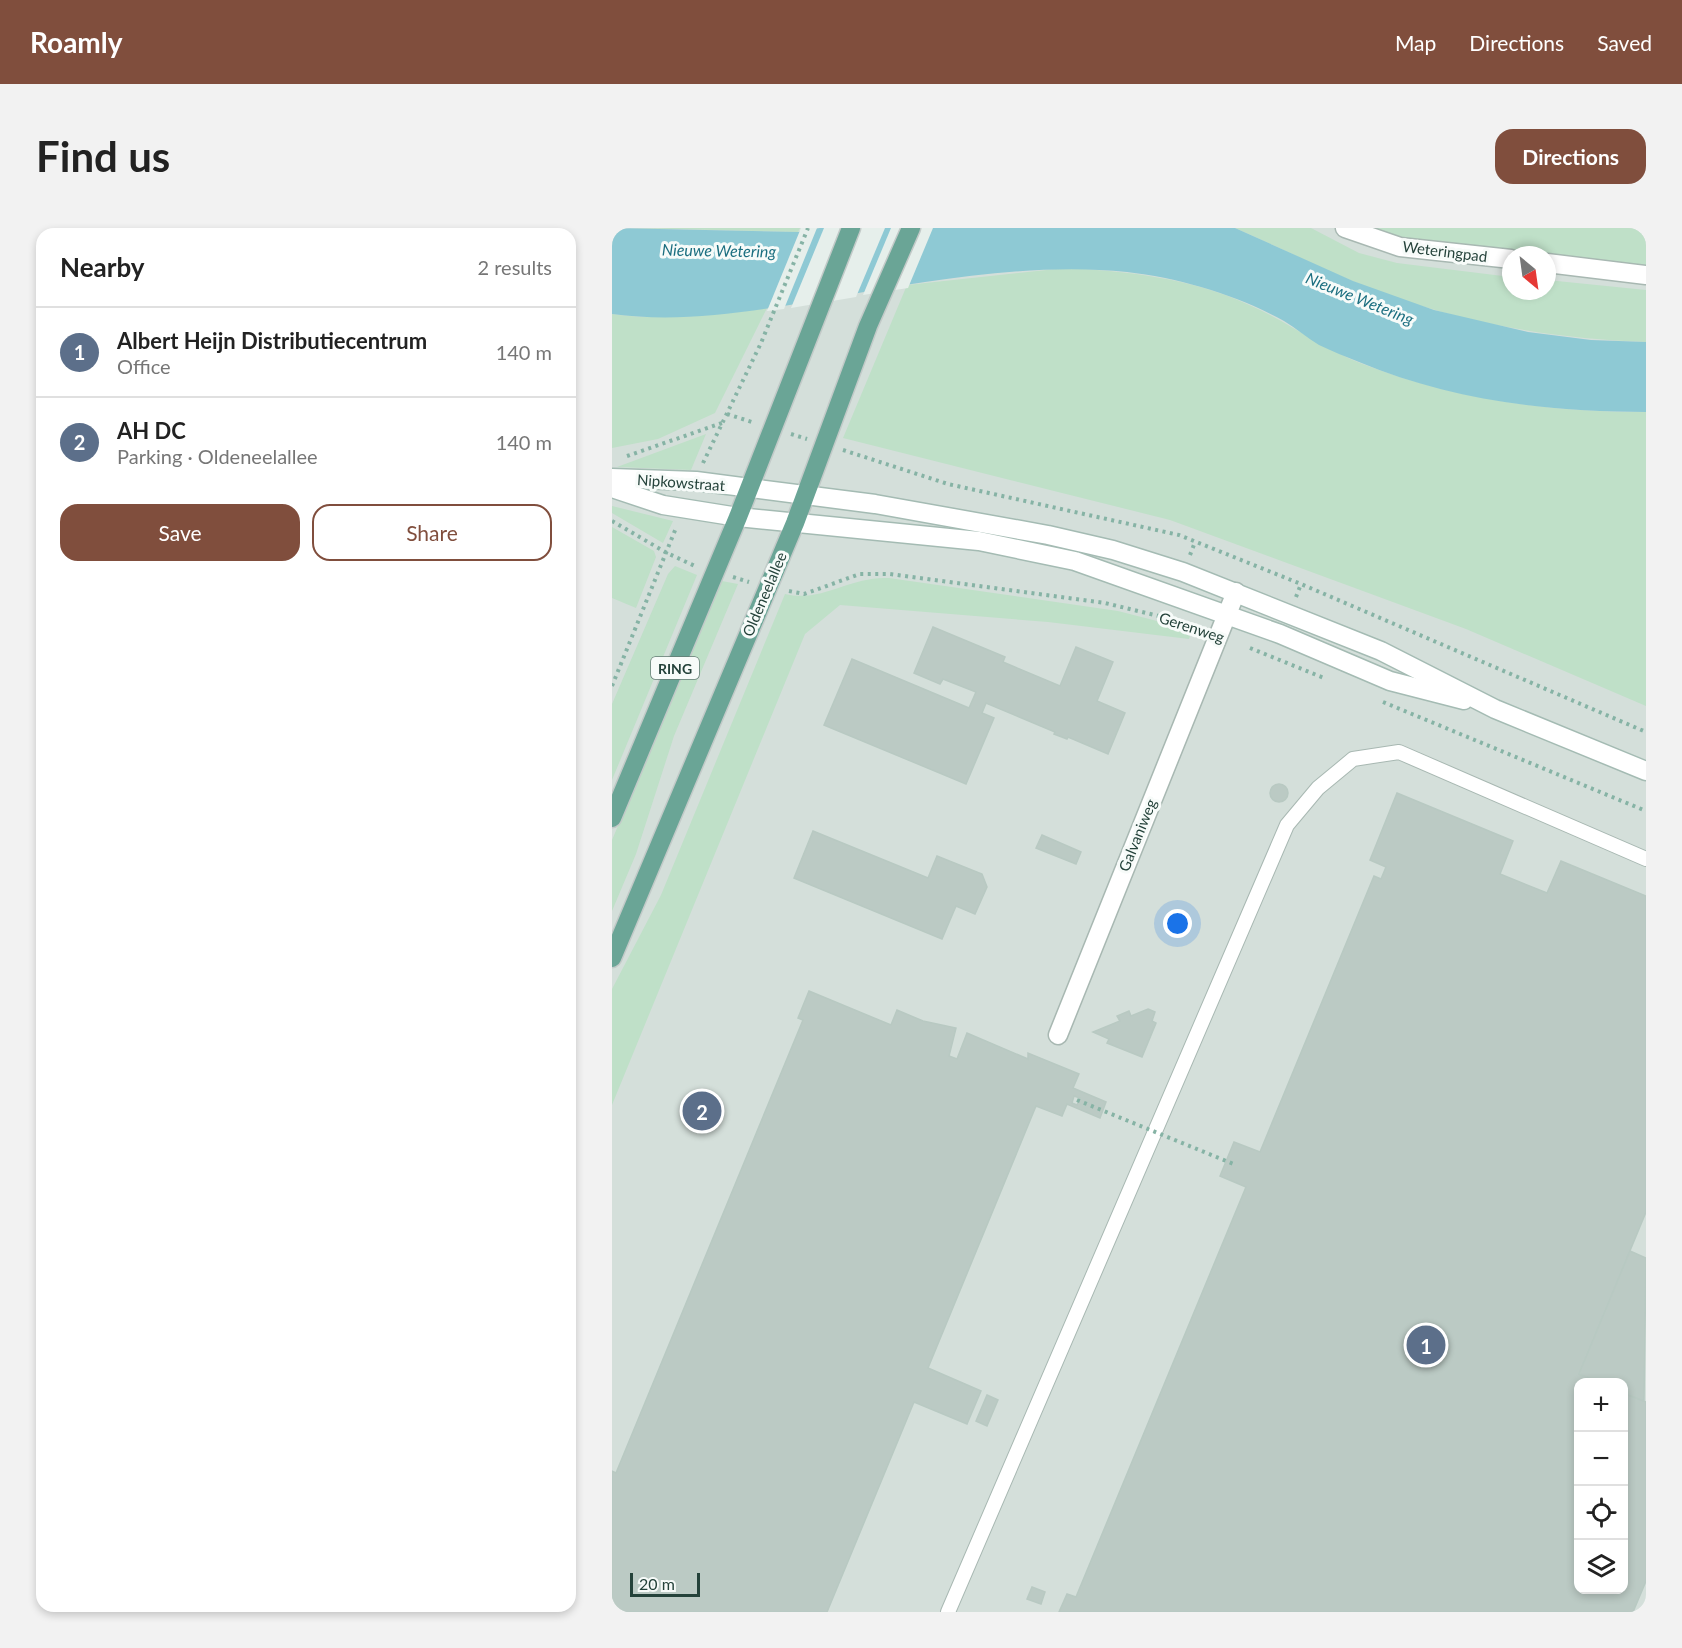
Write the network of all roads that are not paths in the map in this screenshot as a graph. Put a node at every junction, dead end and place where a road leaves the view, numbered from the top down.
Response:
1 (851, 228) edge
2 (911, 228) edge
3 (1345, 228) edge
4 (1502, 258) edge
5 (1556, 264) edge
6 (1646, 275) edge
7 (612, 478) edge
8 (612, 488) edge
9 (750, 489) junction
10 (805, 496) junction
11 (738, 517) junction
12 (795, 523) junction
13 (1236, 592) junction
14 (1227, 614) junction
15 (1495, 708) junction
16 (1646, 771) edge
17 (612, 818) edge
18 (1646, 859) edge
19 (612, 958) edge
20 (1058, 1035) dead end
21 (948, 1612) edge

1 - 9 main road, RING
2 - 10 main road, Oldeneelallee
3 - 4 main road, Weteringpad
5 - 6 main road
7 - 9 main road, Nipkowstraat
8 - 11 main road, Nipkowstraat
9 - 10 main road, Gerenweg
9 - 11 main road, RING
10 - 12 main road, Oldeneelallee
10 - 13 main road, Gerenweg
11 - 12 main road, Gerenweg
11 - 17 main road, RING
12 - 14 main road, Gerenweg
12 - 19 main road, Oldeneelallee
13 - 14 main road, Galvaniweg
13 - 15 main road, Gerenweg
14 - 15 main road, Gerenweg
14 - 20 main road, Galvaniweg
15 - 16 main road, Gerenweg
18 - 21 lane

